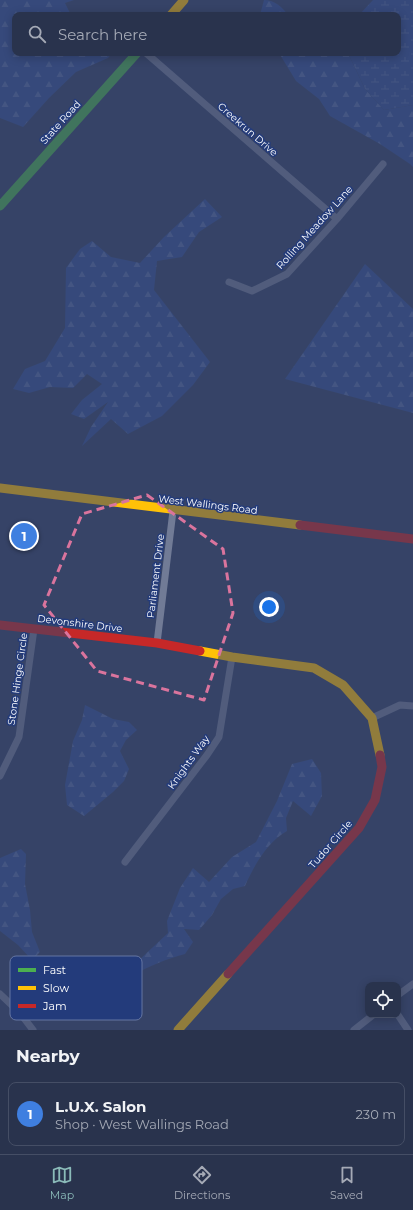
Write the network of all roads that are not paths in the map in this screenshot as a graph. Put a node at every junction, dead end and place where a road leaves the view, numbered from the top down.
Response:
1 (184, 0) edge
2 (174, 12) edge
3 (134, 56) edge
4 (149, 56) edge
5 (383, 164) dead end
6 (0, 206) edge
7 (337, 219) junction
8 (229, 282) dead end
9 (0, 488) edge
10 (173, 510) junction
11 (413, 540) edge
12 (0, 625) edge
13 (34, 629) junction
14 (157, 644) junction
15 (232, 657) junction
16 (413, 706) edge
17 (372, 718) junction
18 (0, 776) edge
19 (125, 862) dead end
20 (413, 984) edge
21 (401, 993) edge
22 (0, 994) edge
23 (10, 1004) edge
24 (369, 1018) edge
25 (400, 1018) edge
26 (25, 1020) edge
27 (33, 1030) edge
28 (178, 1030) edge
29 (354, 1030) edge
30 (408, 1030) edge

1 - 2 street
3 - 6 street, State Road
4 - 7 street, Creekrun Drive
5 - 7 street, Rolling Meadow Lane
7 - 8 street, Rolling Meadow Lane
9 - 10 street, West Wallings Road
10 - 11 street, West Wallings Road
10 - 14 street, Parliament Drive
12 - 13 street, Devonshire Drive
13 - 14 street, Devonshire Drive
13 - 18 street, Stone Hinge Circle
14 - 15 street, Tudor Circle
15 - 17 street, Tudor Circle
15 - 19 street, Knights Way
16 - 17 street
17 - 28 street, Tudor Circle
20 - 21 street
22 - 23 street
24 - 29 street
25 - 30 street
26 - 27 street

